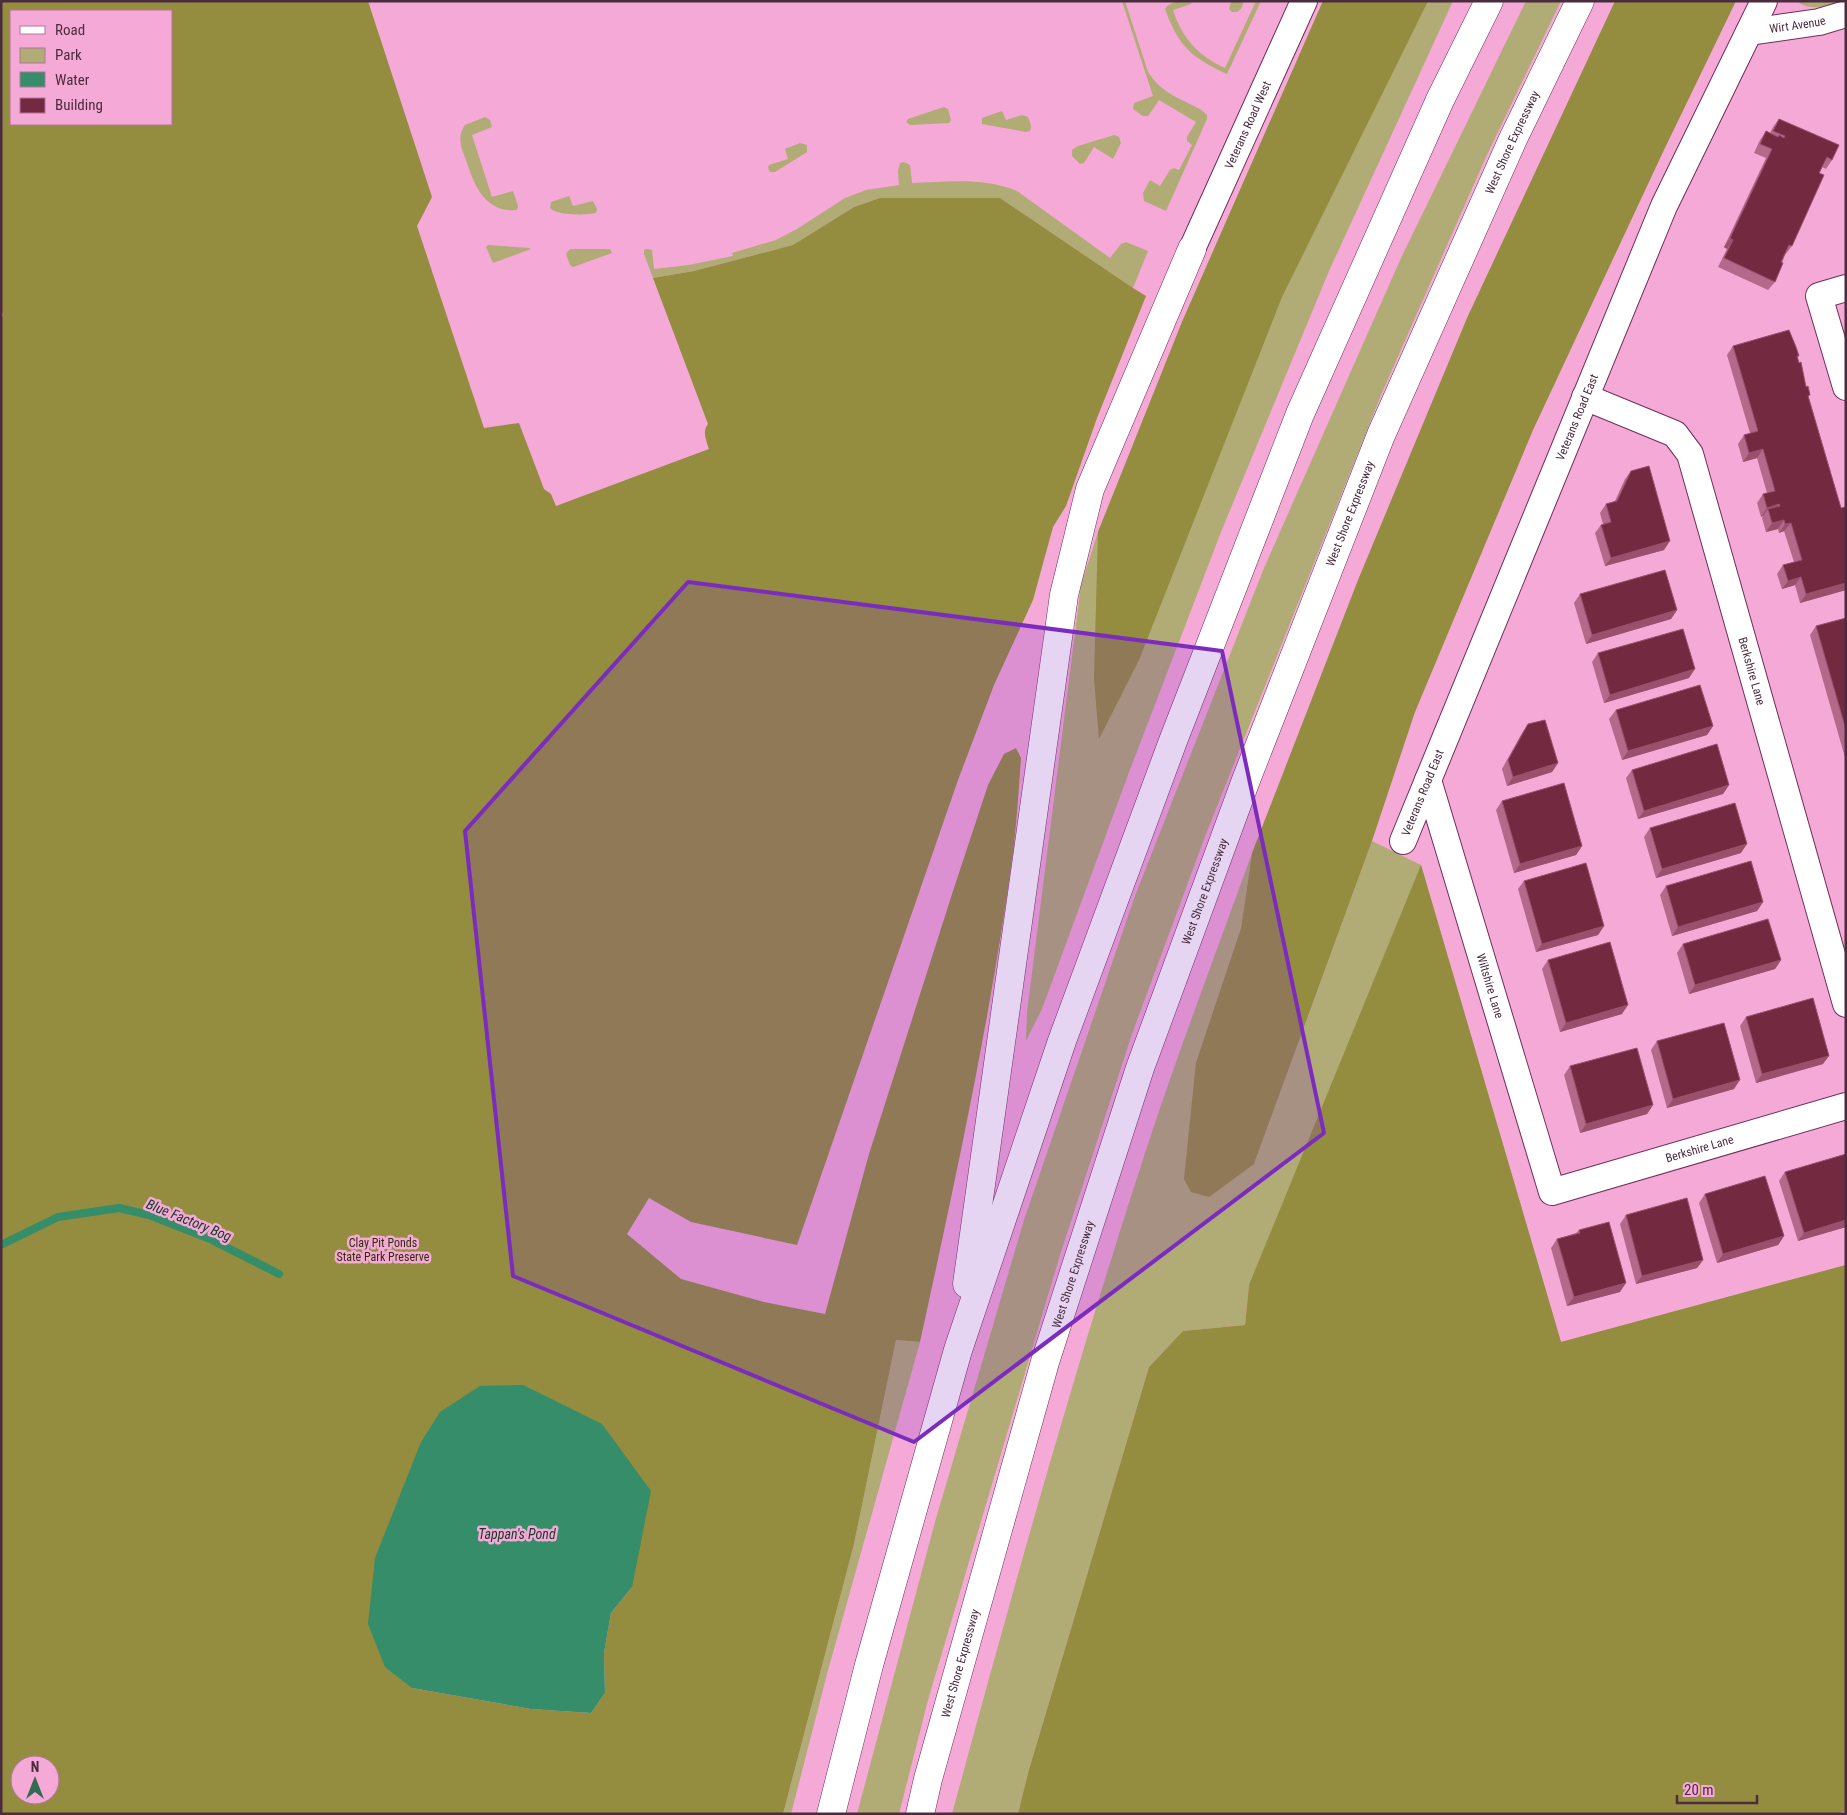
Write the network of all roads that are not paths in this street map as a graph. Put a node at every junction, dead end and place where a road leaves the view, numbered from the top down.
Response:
1 (1304, 1) edge
2 (1489, 1) edge
3 (1580, 1) edge
4 (1764, 1) edge
5 (1846, 14) edge
6 (1749, 32) junction
7 (1192, 249) joint
8 (1846, 288) edge
9 (1846, 387) edge
10 (1585, 397) junction
11 (1428, 780) junction
12 (1402, 840) dead end
13 (1846, 1004) edge
14 (1846, 1106) edge
15 (1552, 1192) joint
16 (958, 1350) junction
17 (831, 1814) edge
18 (920, 1814) edge

1 - 7 street, Veterans Road West
2 - 16 highway
3 - 18 highway, West Shore Expressway
4 - 6 street, Veterans Road East
5 - 6 street, Wirt Avenue
6 - 10 street, Veterans Road East
7 - 16 highway
8 - 9 street
10 - 11 street, Veterans Road East
10 - 13 street, Berkshire Lane
11 - 12 street, Veterans Road East
11 - 15 street, Wiltshire Lane
14 - 15 street, Berkshire Lane
16 - 17 highway

